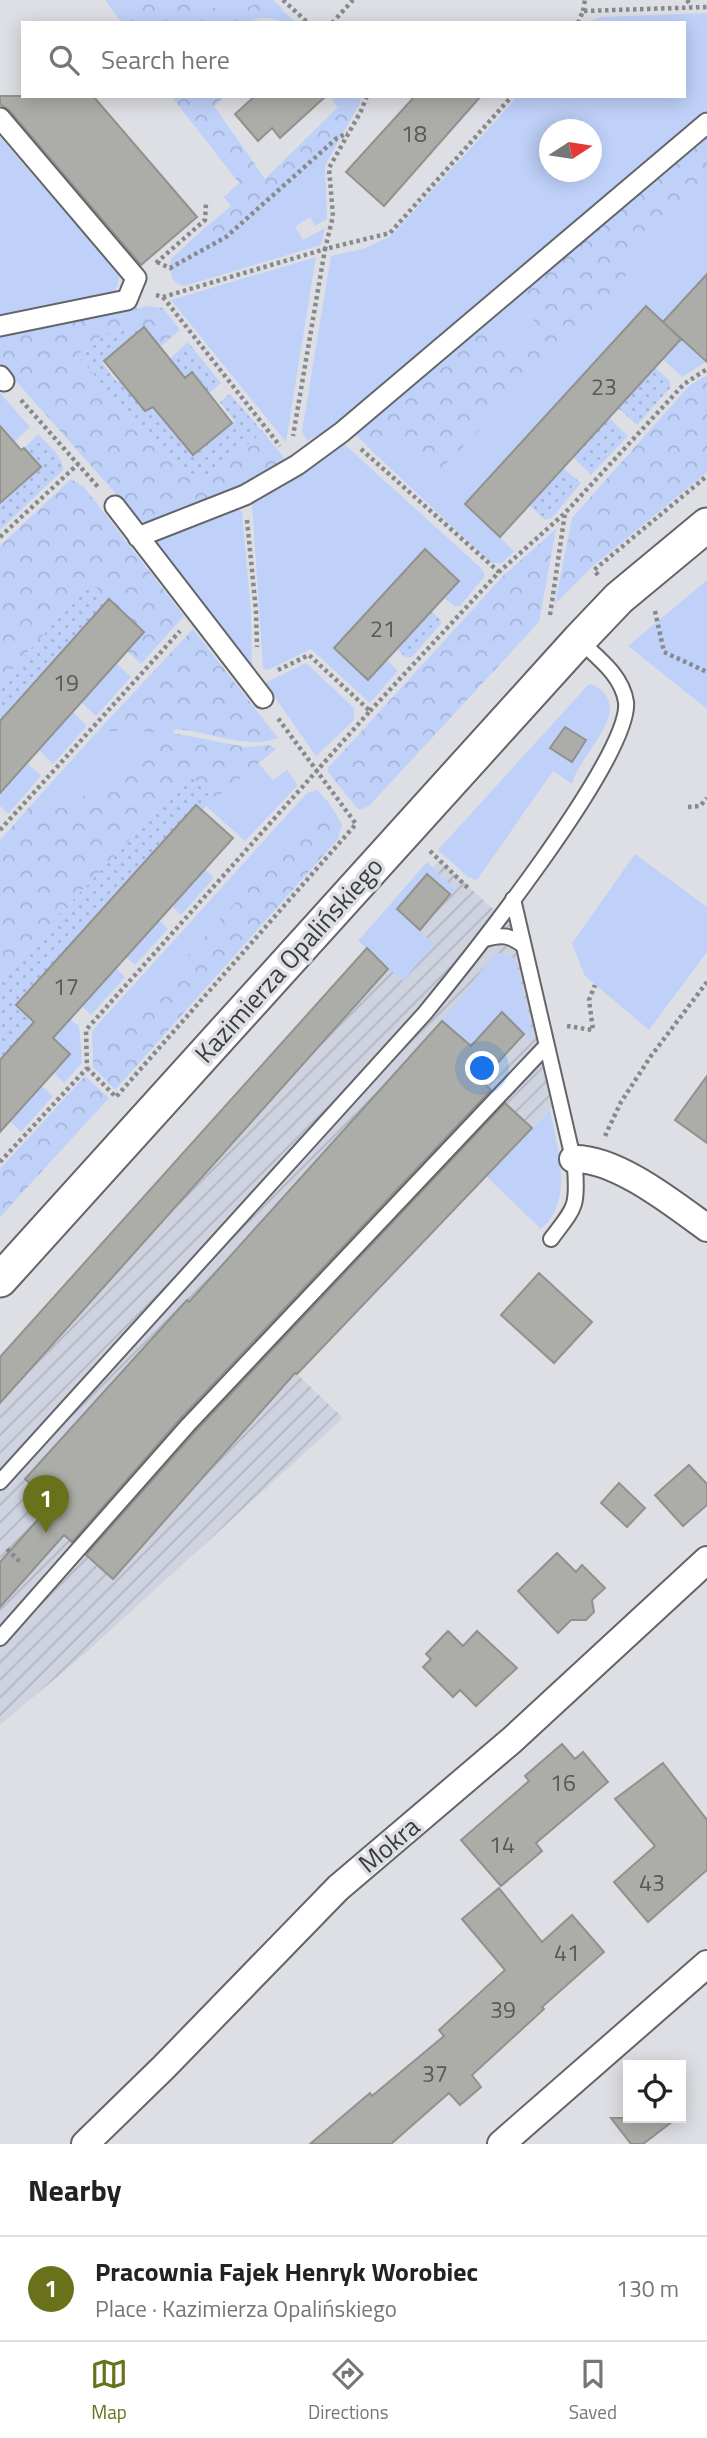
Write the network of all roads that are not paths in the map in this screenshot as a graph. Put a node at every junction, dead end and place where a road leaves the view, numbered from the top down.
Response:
1 (0, 118) edge
2 (707, 123) edge
3 (0, 326) edge
4 (108, 499) road end
5 (707, 525) edge
6 (138, 537) junction
7 (579, 640) junction
8 (257, 688) road end
9 (513, 899) junction
10 (485, 939) junction
11 (524, 946) junction
12 (547, 1045) junction
13 (584, 1160) junction
14 (707, 1228) edge
15 (551, 1239) dead end
16 (0, 1280) edge
17 (0, 1482) edge
18 (707, 1560) edge
19 (0, 1638) edge
20 (707, 1964) edge
21 (85, 2144) edge
22 (501, 2144) edge

1 - 3 street
2 - 6 street
4 - 6 street
5 - 7 street, Kazimierza Opalińskiego
6 - 8 street
7 - 9 lane
7 - 16 street, Kazimierza Opalińskiego
9 - 10 lane
9 - 11 lane
10 - 11 lane
10 - 17 lane
11 - 12 lane
12 - 13 lane
12 - 19 lane
13 - 14 street
13 - 15 lane
18 - 21 street, Mokra
20 - 22 street

